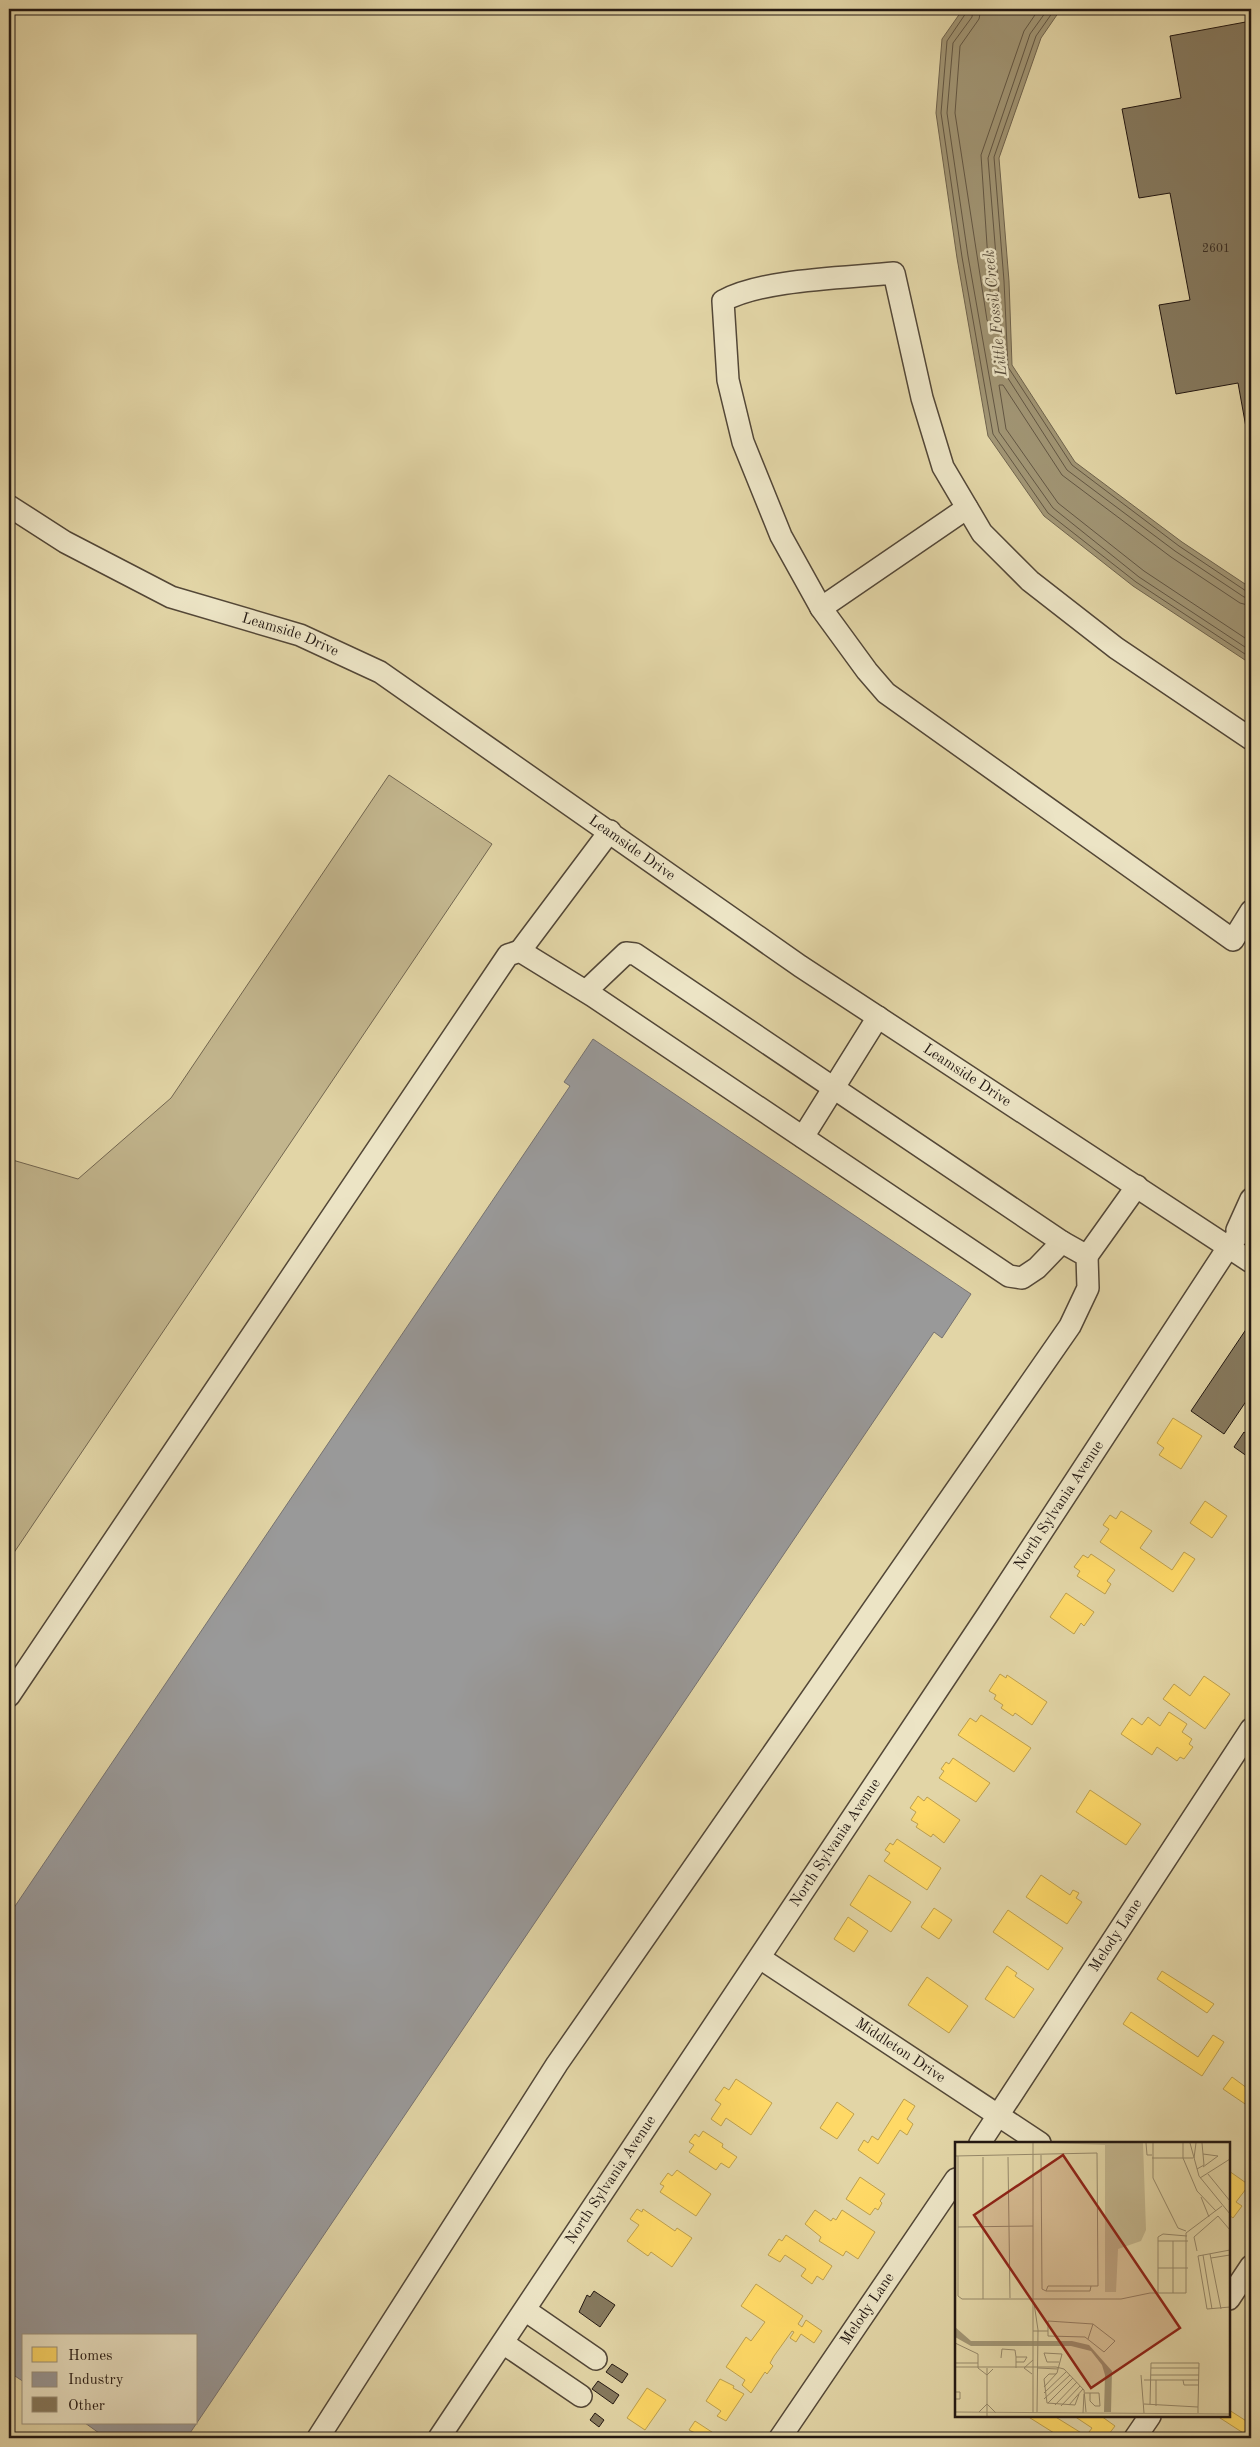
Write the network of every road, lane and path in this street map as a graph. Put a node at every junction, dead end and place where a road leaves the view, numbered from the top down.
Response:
1 (9, 506) edge
2 (967, 508) junction
3 (820, 608) junction
4 (1251, 739) edge
5 (610, 831) junction
6 (1251, 911) edge
7 (520, 951) junction
8 (586, 991) junction
9 (878, 1017) junction
10 (834, 1087) junction
11 (803, 1137) junction
12 (1137, 1186) junction
13 (1251, 1199) edge
14 (1251, 1219) edge
15 (1062, 1242) junction
16 (1229, 1246) junction
17 (1088, 1256) junction
18 (1251, 1262) edge
19 (9, 1696) edge
20 (1251, 1729) edge
21 (760, 1958) junction
22 (998, 2116) junction
23 (981, 2142) edge
24 (1038, 2142) edge
25 (955, 2180) edge
26 (1244, 2271) edge
27 (1230, 2297) edge
28 (525, 2310) junction
29 (503, 2343) junction
30 (596, 2359) dead end
31 (581, 2396) dead end
32 (1149, 2417) edge
33 (318, 2438) edge
34 (439, 2438) edge
35 (780, 2438) edge
36 (1135, 2438) edge

1 - 5 street, Leamside Drive
2 - 3 street
2 - 3 street
2 - 4 street
3 - 6 street
5 - 7 street
5 - 9 street, Leamside Drive
7 - 8 street
7 - 19 street
8 - 10 street
8 - 11 street
9 - 10 street
9 - 12 street, Leamside Drive
10 - 11 street
10 - 15 street
11 - 15 street
12 - 16 street, Leamside Drive
12 - 17 street
13 - 16 street, North Sylvania Avenue
14 - 16 street, North Sylvania Avenue
15 - 17 street
16 - 18 street, Leamside Drive
16 - 21 street, North Sylvania Avenue
17 - 33 street
20 - 22 street, Melody Lane
21 - 22 street, Middleton Drive
21 - 28 street, North Sylvania Avenue
22 - 23 street, Melody Lane
22 - 24 street, Middleton Drive
25 - 35 street, Melody Lane
26 - 27 street
28 - 29 street, North Sylvania Avenue
28 - 30 street
29 - 31 street
29 - 34 street, North Sylvania Avenue
32 - 36 street

